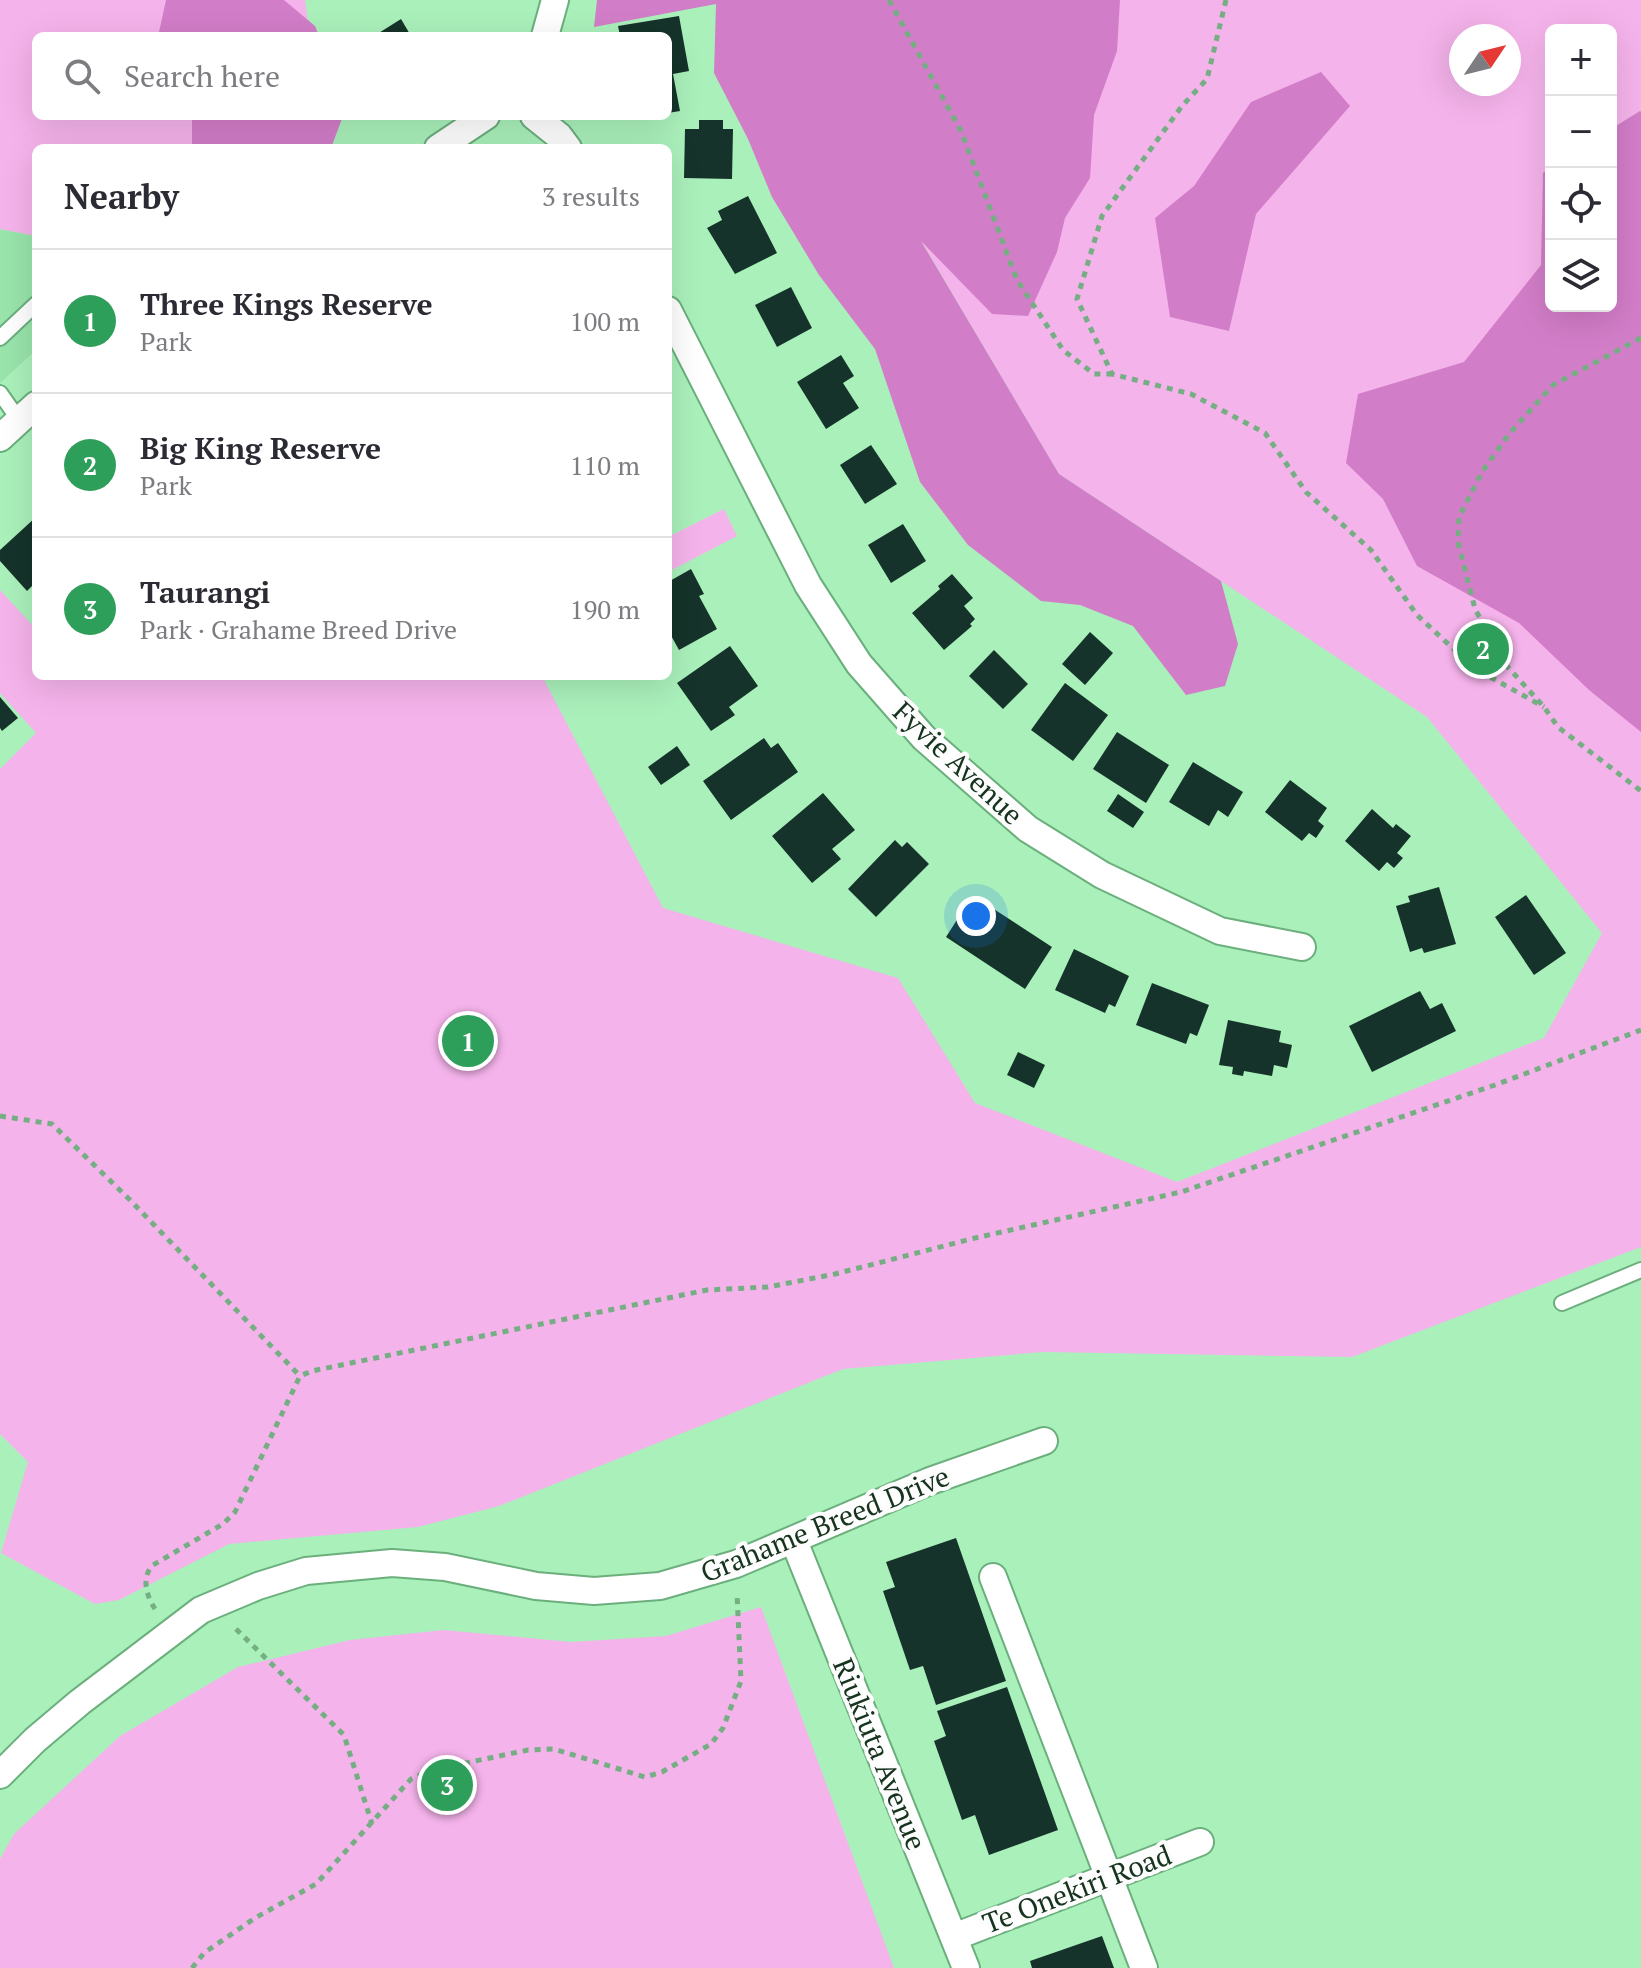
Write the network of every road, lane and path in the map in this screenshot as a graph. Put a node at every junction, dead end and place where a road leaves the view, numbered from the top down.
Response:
1 (555, 0) edge
2 (889, 0) edge
3 (1226, 0) edge
4 (546, 32) edge
5 (480, 120) edge
6 (539, 120) edge
7 (444, 144) edge
8 (565, 144) edge
9 (32, 308) edge
10 (672, 318) edge
11 (0, 338) edge
12 (1641, 338) edge
13 (1112, 374) junction
14 (0, 393) edge
15 (18, 421) edge
16 (1544, 707) junction
17 (1641, 791) edge
18 (1302, 947) dead end
19 (1641, 1030) edge
20 (0, 1116) edge
21 (1641, 1270) edge
22 (1562, 1303) dead end
23 (300, 1376) junction
24 (1044, 1441) dead end
25 (794, 1541) junction
26 (993, 1577) dead end
27 (737, 1592) dead end
28 (158, 1615) dead end
29 (233, 1625) dead end
30 (0, 1775) edge
31 (372, 1824) junction
32 (1200, 1842) dead end
33 (1110, 1877) junction
34 (954, 1937) junction
35 (192, 1968) edge
36 (966, 1968) edge
37 (1144, 1968) edge

1 - 4 street
2 - 13 path
3 - 13 path
5 - 7 street
6 - 8 street
9 - 11 lane
10 - 18 street, Fyvie Avenue
12 - 16 path
13 - 16 path
14 - 15 lane
16 - 17 path
19 - 23 path
20 - 23 path
21 - 22 lane
23 - 28 path
24 - 25 street, Grahame Breed Drive
25 - 30 street, Grahame Breed Drive
25 - 34 street, Riukiuta Avenue
26 - 33 street
27 - 31 path
29 - 31 path
31 - 35 path
32 - 33 street, Te Onekiri Road
33 - 34 street, Te Onekiri Road
33 - 37 street
34 - 36 street, Riukiuta Avenue

